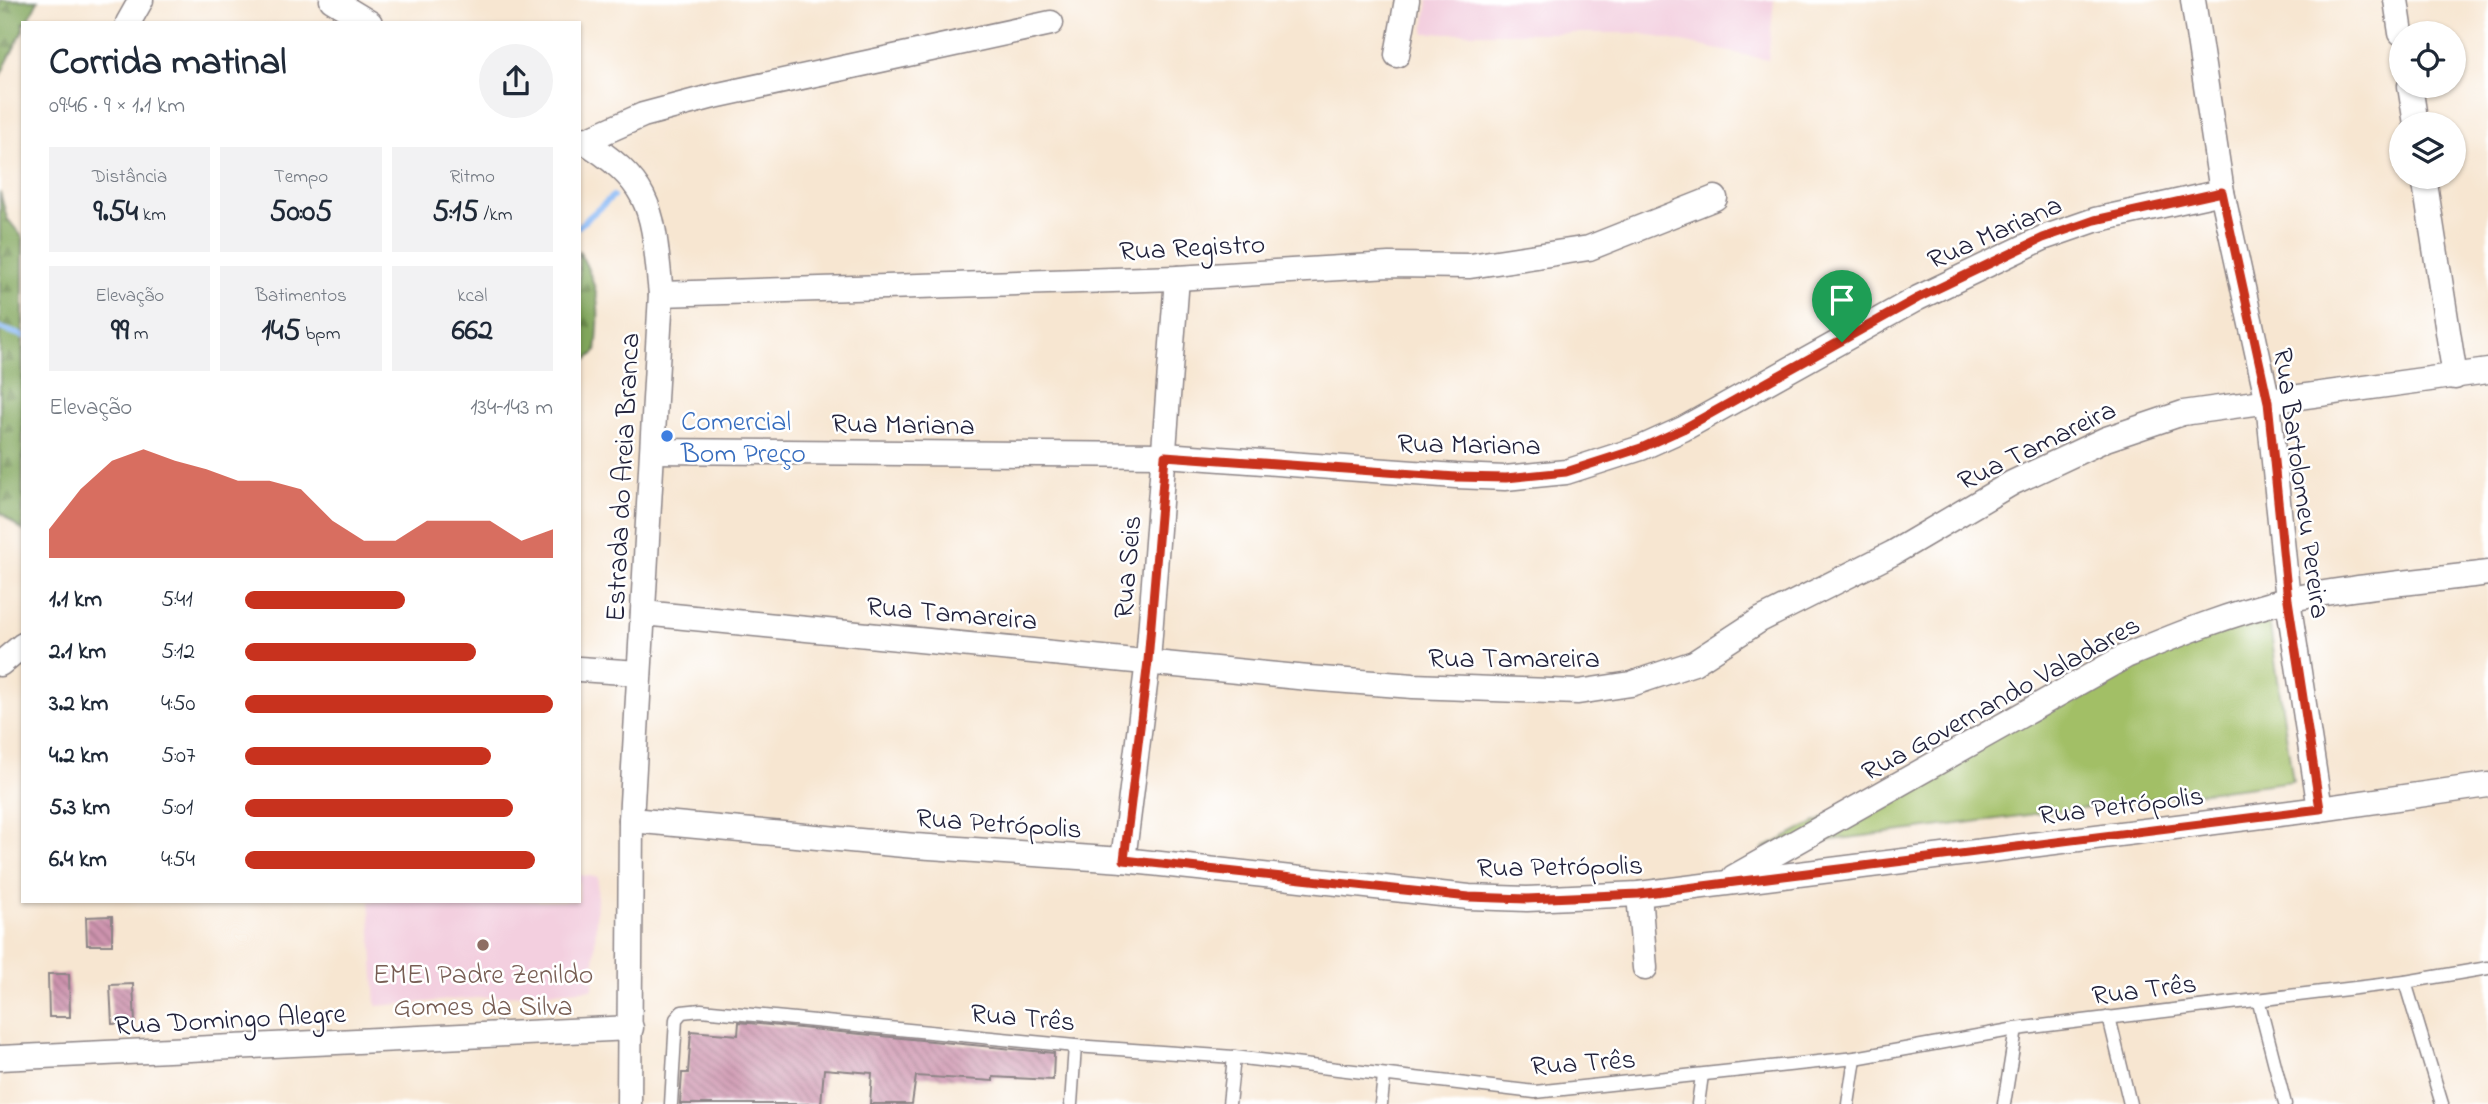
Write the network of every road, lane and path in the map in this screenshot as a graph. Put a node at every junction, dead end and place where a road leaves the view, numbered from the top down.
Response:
1 (141, 0) edge
2 (332, 0) edge
3 (1407, 0) edge
4 (2193, 0) edge
5 (2396, 0) edge
6 (129, 21) edge
7 (367, 21) edge
8 (2399, 21) edge
9 (1051, 23) dead end
10 (1397, 55) dead end
11 (582, 140) edge
12 (2426, 189) edge
13 (2222, 192) junction
14 (1715, 198) dead end
15 (1177, 278) junction
16 (661, 294) junction
17 (2488, 371) edge
18 (2455, 377) junction
19 (2268, 402) junction
20 (653, 451) junction
21 (1165, 456) junction
22 (2488, 573) edge
23 (2288, 600) junction
24 (643, 613) junction
25 (21, 647) edge
26 (1148, 661) junction
27 (0, 664) edge
28 (581, 669) edge
29 (639, 673) junction
30 (2488, 785) edge
31 (2320, 809) junction
32 (631, 820) junction
33 (1124, 860) junction
34 (1721, 884) junction
35 (1639, 894) junction
36 (1646, 968) dead end
37 (2488, 968) edge
38 (2405, 982) junction
39 (2258, 999) junction
40 (2109, 1017) junction
41 (631, 1028) junction
42 (2016, 1029) junction
43 (1075, 1046) junction
44 (1234, 1057) junction
45 (0, 1058) edge
46 (1855, 1058) junction
47 (1702, 1075) junction
48 (1384, 1076) junction
49 (1535, 1098) edge
50 (629, 1104) edge
51 (671, 1104) edge
52 (1071, 1104) edge
53 (1229, 1104) edge
54 (1381, 1104) edge
55 (1698, 1104) edge
56 (1848, 1104) edge
57 (2004, 1104) edge
58 (2130, 1104) edge
59 (2286, 1104) edge
60 (2442, 1104) edge

1 - 6 street
2 - 7 street
3 - 10 street
4 - 13 street, Rua Bartolomeu Pereira
5 - 8 street
9 - 11 street
11 - 16 street, Estrada do Areia Branca
12 - 18 street
13 - 19 street, Rua Bartolomeu Pereira
13 - 21 street, Rua Mariana
14 - 15 street, Rua Registro
15 - 16 street, Rua Registro
15 - 21 street, Rua Seis
16 - 20 street, Estrada do Areia Branca
17 - 18 street, Rua Tamareira
18 - 19 street, Rua Tamareira
19 - 23 street, Rua Bartolomeu Pereira
19 - 26 street, Rua Tamareira
20 - 21 street, Rua Mariana
20 - 24 street, Estrada do Areia Branca
21 - 26 street, Rua Seis
22 - 23 street, Rua Governando Valadares
23 - 31 street, Rua Bartolomeu Pereira
23 - 34 street, Rua Governando Valadares
24 - 26 street, Rua Tamareira
24 - 29 street, Estrada do Areia Branca
25 - 27 street
26 - 33 street, Rua Seis
28 - 29 street
29 - 32 street, Estrada do Areia Branca
30 - 31 street, Rua Petrópolis
31 - 34 street, Rua Petrópolis
32 - 33 street, Rua Petrópolis
32 - 41 street, Estrada do Areia Branca
33 - 35 street, Rua Petrópolis
34 - 35 street, Rua Petrópolis
35 - 36 street
37 - 38 lane, Rua Três
38 - 39 lane, Rua Três
38 - 60 lane
39 - 40 lane, Rua Três
39 - 59 lane
40 - 42 lane, Rua Três
40 - 58 lane
41 - 45 street, Rua Domingo Alegre
41 - 50 street, Estrada do Areia Branca
42 - 46 lane, Rua Três
42 - 57 lane
43 - 44 lane, Rua Três
43 - 51 lane, Rua Três
43 - 52 lane
44 - 48 lane, Rua Três
44 - 53 lane
46 - 47 lane, Rua Três
46 - 56 lane
47 - 49 lane, Rua Três
47 - 55 lane
48 - 49 lane, Rua Três
48 - 54 lane

